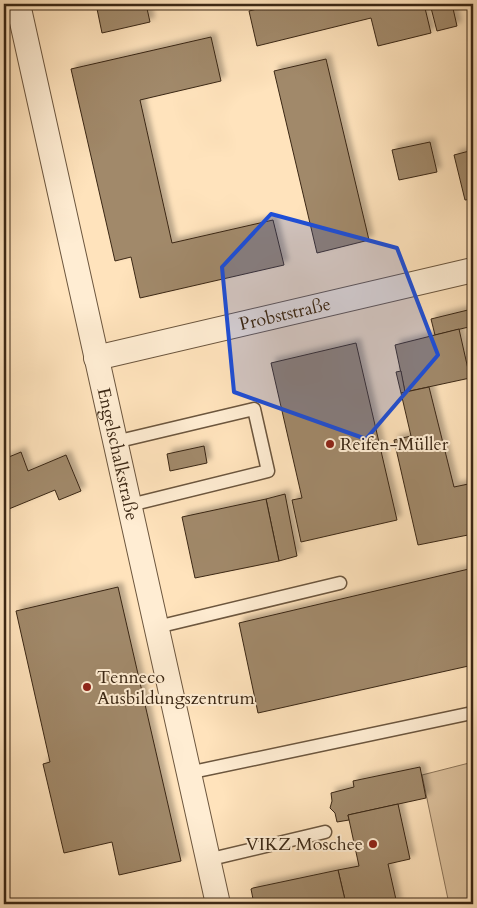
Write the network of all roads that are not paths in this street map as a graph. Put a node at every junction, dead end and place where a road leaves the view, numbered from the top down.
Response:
1 (18, 4) edge
2 (473, 270) edge
3 (96, 358) junction
4 (115, 442) junction
5 (130, 505) junction
6 (340, 583) dead end
7 (157, 627) junction
8 (472, 713) dead end
9 (188, 773) junction
10 (325, 832) dead end
11 (207, 860) junction
12 (218, 904) edge

1 - 3 street, Engelschalkstraße
2 - 3 street, Probststraße
3 - 4 street, Engelschalkstraße
4 - 5 street, Engelschalkstraße
4 - 5 lane
5 - 7 street, Engelschalkstraße
6 - 7 lane
7 - 9 street, Engelschalkstraße
8 - 9 lane
9 - 11 street, Engelschalkstraße
10 - 11 lane
11 - 12 street, Engelschalkstraße

